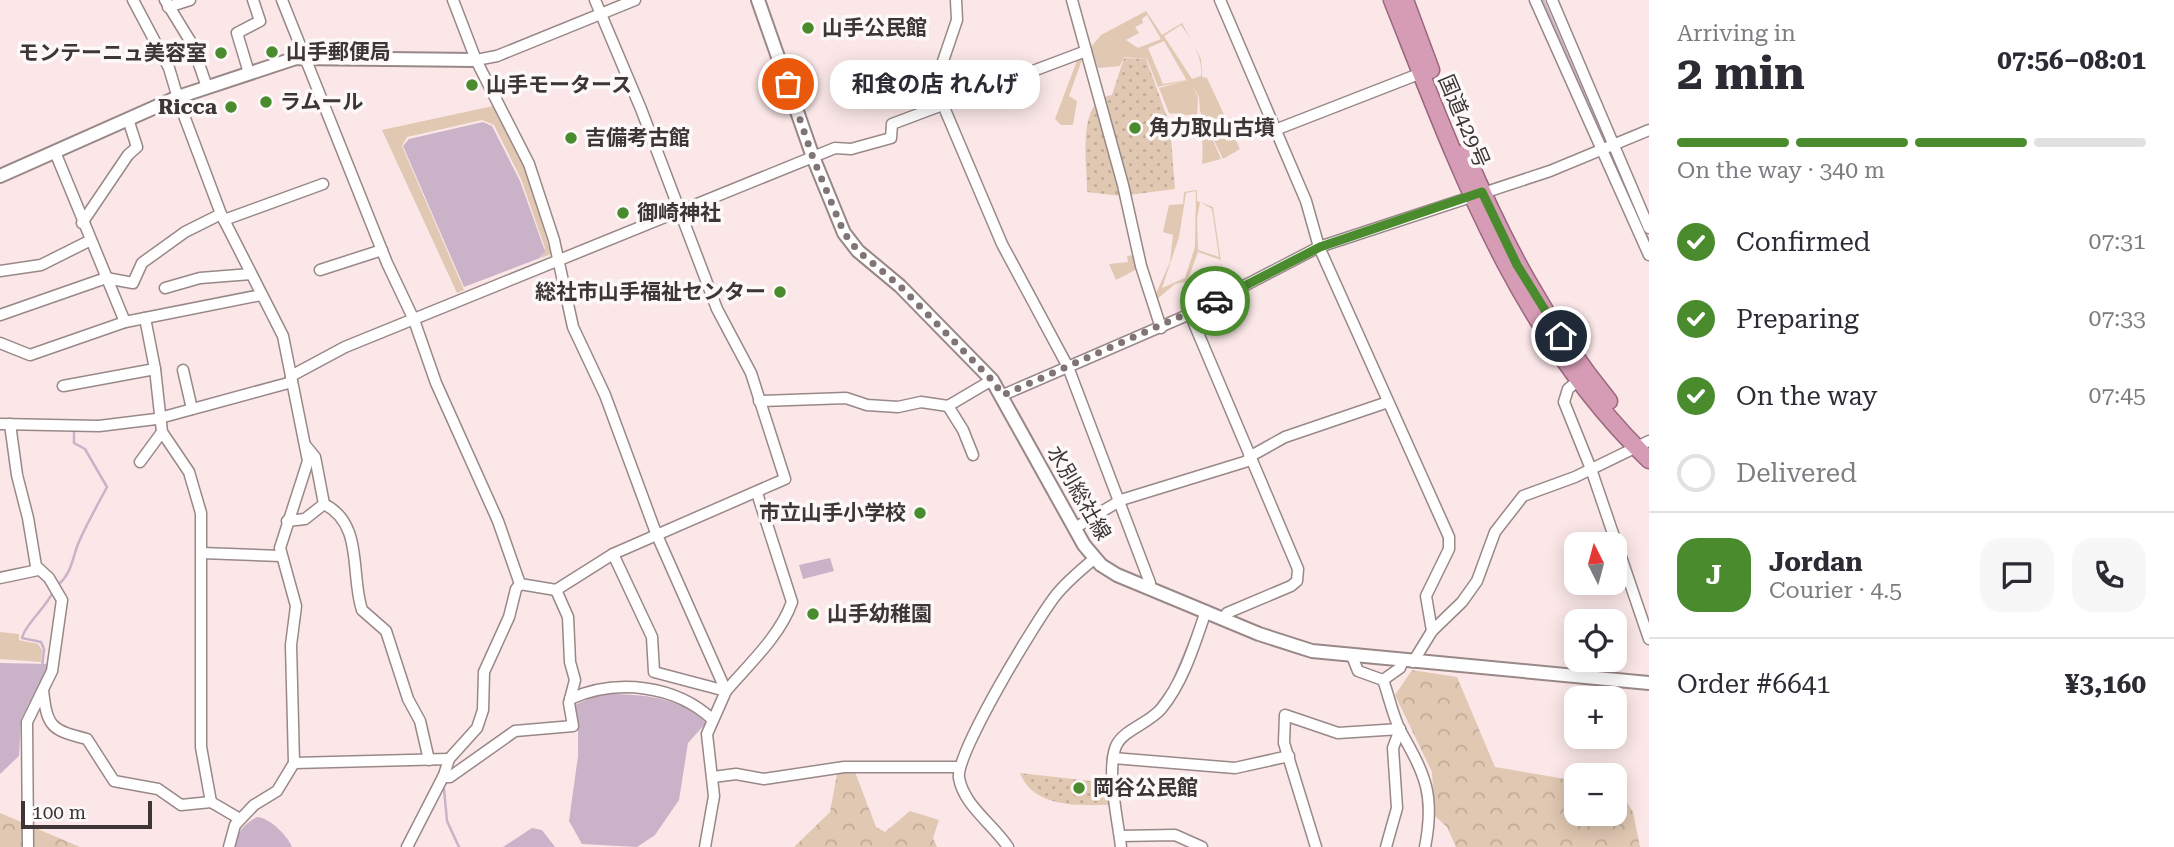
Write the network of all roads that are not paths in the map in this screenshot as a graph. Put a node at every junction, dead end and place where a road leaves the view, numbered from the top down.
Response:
1 (133, 0) edge
2 (190, 0) edge
3 (253, 0) edge
4 (282, 0) edge
5 (453, 0) edge
6 (595, 0) edge
7 (635, 0) edge
8 (758, 0) edge
9 (956, 0) edge
10 (1072, 0) edge
11 (1220, 0) edge
12 (1392, 0) edge
13 (1405, 0) edge
14 (1535, 0) edge
15 (1552, 0) edge
16 (167, 4) edge
17 (602, 14) junction
18 (1086, 51) junction
19 (305, 57) junction
20 (476, 60) junction
21 (1426, 71) junction
22 (249, 73) junction
23 (206, 87) junction
24 (178, 97) junction
25 (943, 105) junction
26 (128, 119) junction
27 (1275, 130) junction
28 (1649, 130) edge
29 (1607, 148) junction
30 (55, 152) junction
31 (813, 158) junction
32 (0, 176) edge
33 (323, 184) dead end
34 (1477, 194) junction
35 (681, 212) junction
36 (222, 217) junction
37 (82, 223) junction
38 (1649, 228) edge
39 (89, 241) junction
40 (1320, 247) junction
41 (382, 250) junction
42 (1649, 255) edge
43 (559, 260) junction
44 (320, 270) dead end
45 (0, 271) edge
46 (251, 274) junction
47 (106, 278) junction
48 (165, 288) dead end
49 (261, 295) junction
50 (1190, 314) junction
51 (0, 315) edge
52 (145, 318) junction
53 (414, 320) junction
54 (125, 322) junction
55 (1161, 328) junction
56 (0, 343) edge
57 (1068, 367) junction
58 (155, 369) junction
59 (183, 370) dead end
60 (1583, 377) junction
61 (292, 379) junction
62 (992, 380) junction
63 (62, 386) dead end
64 (1003, 395) junction
65 (759, 401) junction
66 (1388, 402) junction
67 (948, 406) junction
68 (192, 409) junction
69 (161, 417) junction
70 (5, 424) edge
71 (162, 432) junction
72 (1645, 444) edge
73 (306, 446) junction
74 (973, 455) dead end
75 (1250, 459) junction
76 (1649, 460) edge
77 (140, 461) dead end
78 (1591, 469) junction
79 (757, 493) junction
80 (1121, 500) junction
81 (324, 504) junction
82 (287, 521) junction
83 (1075, 528) junction
84 (656, 533) junction
85 (202, 553) junction
86 (613, 554) junction
87 (281, 556) junction
88 (1095, 558) junction
89 (37, 570) junction
90 (0, 578) edge
91 (520, 583) junction
92 (1150, 588) junction
93 (556, 590) junction
94 (1206, 611) junction
95 (1223, 619) junction
96 (1432, 631) junction
97 (1649, 639) edge
98 (1352, 656) junction
99 (1408, 661) junction
100 (1383, 680) junction
101 (1649, 683) edge
102 (43, 690) junction
103 (726, 691) junction
104 (570, 699) junction
105 (713, 720) junction
106 (1400, 729) junction
107 (1289, 757) junction
108 (1113, 758) junction
109 (429, 760) junction
110 (449, 760) junction
111 (294, 763) junction
112 (958, 767) junction
113 (443, 777) junction
114 (713, 777) junction
115 (211, 802) junction
116 (240, 819) junction
117 (1121, 842) edge
118 (28, 847) edge
119 (229, 847) edge
120 (407, 847) edge
121 (705, 847) edge
122 (1008, 847) edge
123 (1202, 847) edge
124 (1316, 847) edge
125 (1386, 847) edge
126 (1425, 847) edge

1 - 24 street
2 - 16 street
3 - 22 street
4 - 19 street
5 - 20 street
6 - 17 street
7 - 17 street
8 - 31 main road, 水別総社線
9 - 25 street
10 - 18 street
11 - 27 street
12 - 21 highway, 国道429号
13 - 21 highway, 国道429号
14 - 29 street
15 - 29 street
16 - 23 street
17 - 20 street
17 - 35 street
18 - 25 street
18 - 55 street
19 - 20 main road
19 - 22 main road
19 - 41 street
20 - 43 street
21 - 27 street
21 - 34 highway, 国道429号
22 - 23 main road
23 - 24 main road
24 - 26 main road
24 - 36 street
25 - 31 street
25 - 57 street
26 - 30 main road
26 - 37 street
27 - 40 street
28 - 29 street
29 - 34 street
29 - 38 street
29 - 42 street
30 - 32 main road
30 - 37 street
31 - 35 street
31 - 62 main road, 水別総社線
33 - 36 street
34 - 40 street
34 - 60 highway, 国道429号
35 - 43 street
35 - 65 street
36 - 46 street
36 - 47 street
37 - 39 street
39 - 45 street
39 - 47 street
40 - 50 street
40 - 66 street
41 - 44 street
41 - 53 street
43 - 53 street
43 - 84 street
46 - 48 street
46 - 49 street
47 - 51 street
47 - 54 street
49 - 52 street
49 - 61 street
50 - 55 street
50 - 75 street
52 - 54 street
52 - 58 street
53 - 61 street
53 - 91 street
54 - 56 street
55 - 57 street
57 - 64 street
57 - 80 street
58 - 63 street
58 - 69 street
59 - 68 street
60 - 72 highway, 国道429号
60 - 78 street
61 - 68 street
61 - 73 street
62 - 64 main road, 水別総社線
62 - 67 street
64 - 83 main road, 水別総社線
65 - 67 street
65 - 79 street
66 - 75 street
66 - 96 street
67 - 74 street
68 - 69 street
69 - 70 street
69 - 71 street
70 - 89 street
71 - 77 street
71 - 85 street
72 - 76 highway, 国道429号
72 - 78 street
73 - 81 street
73 - 82 street
75 - 80 street
75 - 95 street
78 - 96 street
78 - 97 street
79 - 84 street
79 - 103 street
80 - 83 street
80 - 92 street
81 - 82 street
81 - 109 street
82 - 87 street
83 - 88 main road, 水別総社線
84 - 86 street
84 - 103 street
85 - 87 street
85 - 115 street
86 - 93 street
86 - 103 street
87 - 111 street
88 - 92 main road, 水別総社線
88 - 112 street
89 - 90 street
89 - 102 street
91 - 93 street
91 - 110 street
92 - 94 main road, 水別総社線
93 - 104 street
94 - 95 main road, 水別総社線
94 - 108 street
95 - 98 main road, 水別総社線
96 - 99 street
98 - 99 main road, 水別総社線
98 - 100 street
99 - 100 street
99 - 101 main road, 水別総社線
100 - 106 street
102 - 115 street
102 - 118 street
103 - 105 street
104 - 105 street
104 - 113 street
105 - 114 street
106 - 107 street
106 - 125 street
106 - 126 street
107 - 108 street
107 - 124 street
108 - 117 street
109 - 110 street
109 - 111 street
110 - 113 street
111 - 116 street
112 - 114 street
112 - 122 street
113 - 120 street
114 - 121 street
115 - 116 street
116 - 119 street
117 - 123 street

